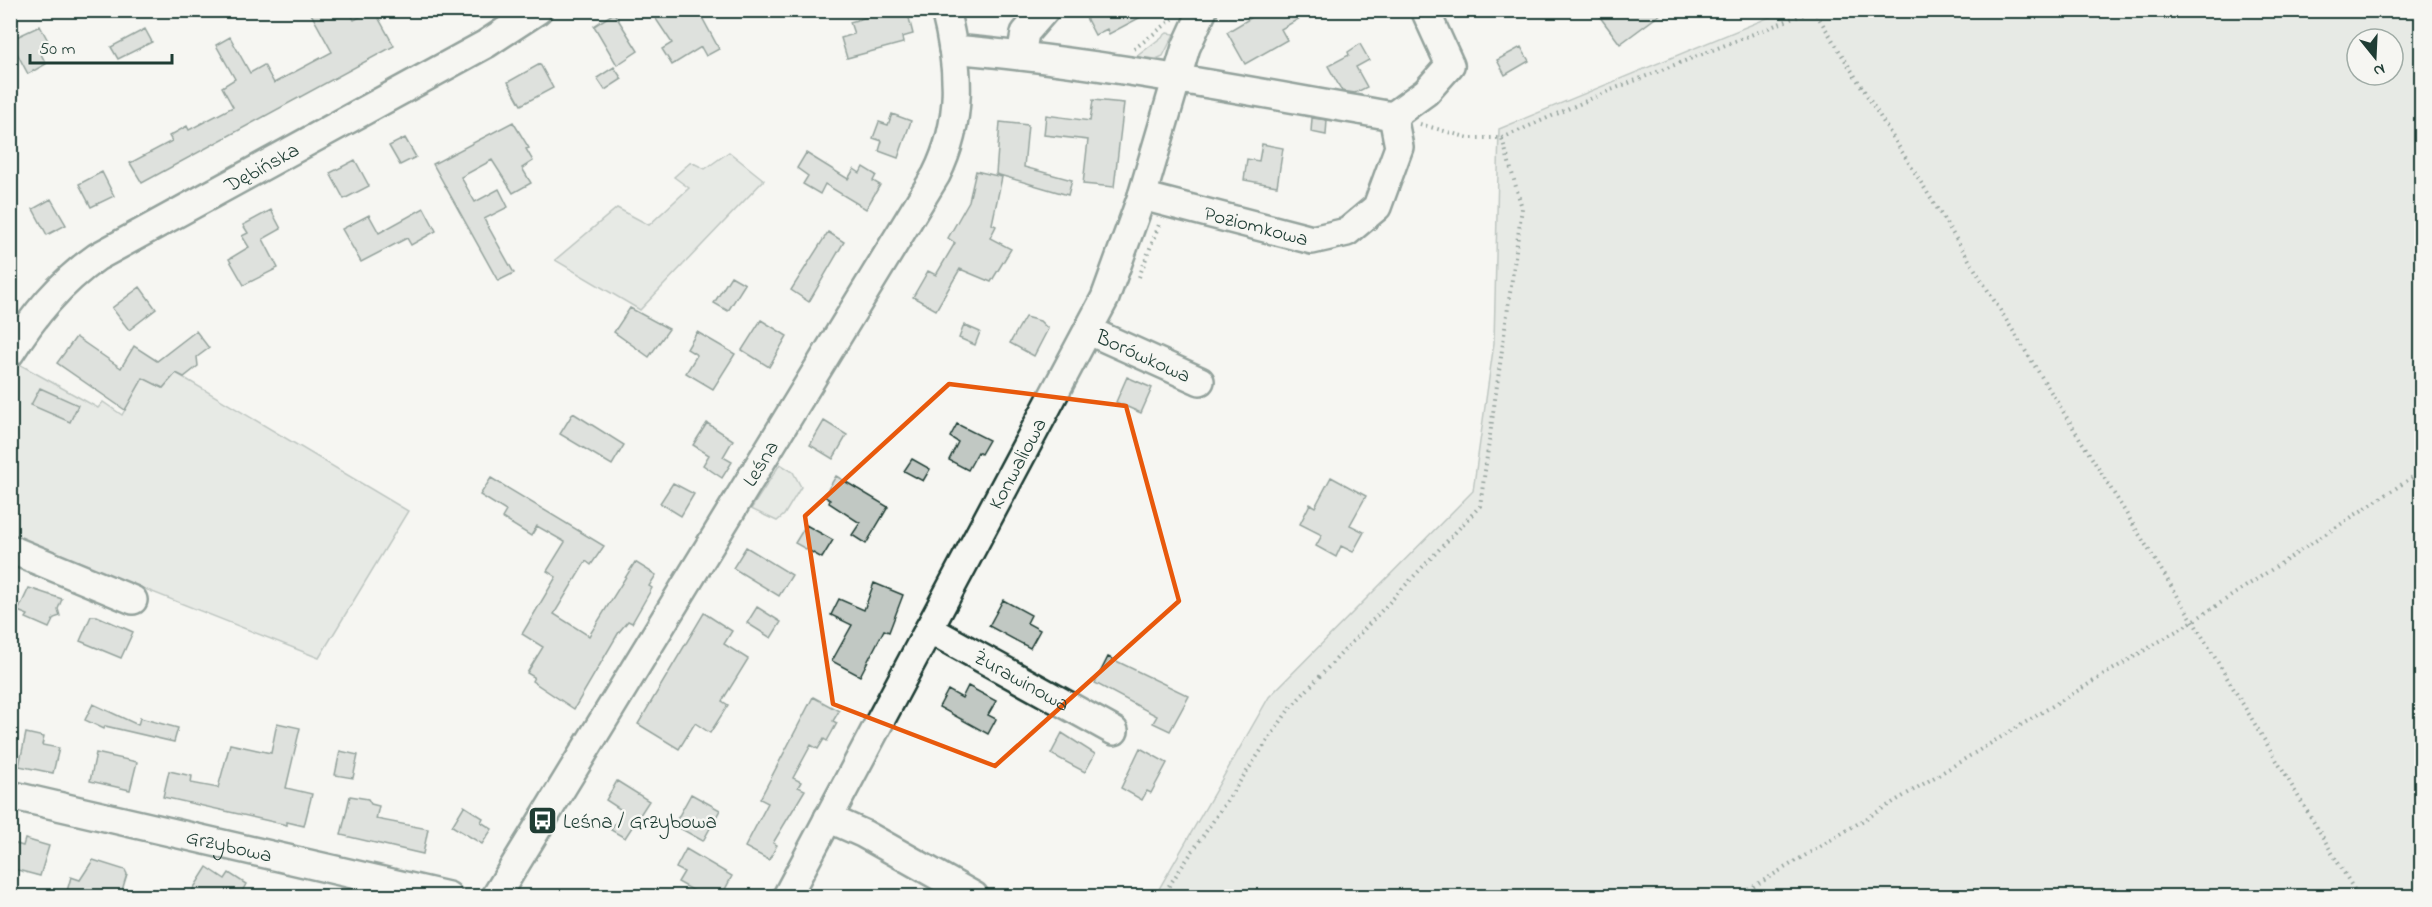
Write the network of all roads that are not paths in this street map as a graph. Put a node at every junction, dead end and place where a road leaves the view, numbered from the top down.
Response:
1 (538, 10) edge
2 (945, 10) edge
3 (1045, 10) edge
4 (1203, 10) edge
5 (1425, 10) edge
6 (953, 49) junction
7 (1021, 56) junction
8 (1176, 80) junction
9 (1393, 116) junction
10 (1142, 196) junction
11 (1089, 331) junction
12 (10, 353) edge
13 (1200, 381) dead end
14 (10, 549) edge
15 (133, 600) dead end
16 (929, 629) junction
17 (1114, 731) dead end
18 (10, 795) edge
19 (828, 818) junction
20 (448, 897) edge
21 (496, 897) edge
22 (787, 897) edge
23 (974, 897) edge

1 - 12 street, Dębińska
2 - 6 street, Leśna
3 - 7 street
4 - 8 street, Konwaliowa
5 - 9 street
6 - 7 street
6 - 21 street, Leśna
7 - 8 street
8 - 9 street
8 - 10 street, Konwaliowa
9 - 10 street, Poziomkowa
10 - 11 street, Konwaliowa
11 - 13 street, Borówkowa
11 - 16 street, Konwaliowa
14 - 15 street
16 - 17 street, Żurawinowa
16 - 19 street, Konwaliowa
18 - 20 street, Grzybowa
19 - 22 street, Konwaliowa
19 - 23 street

